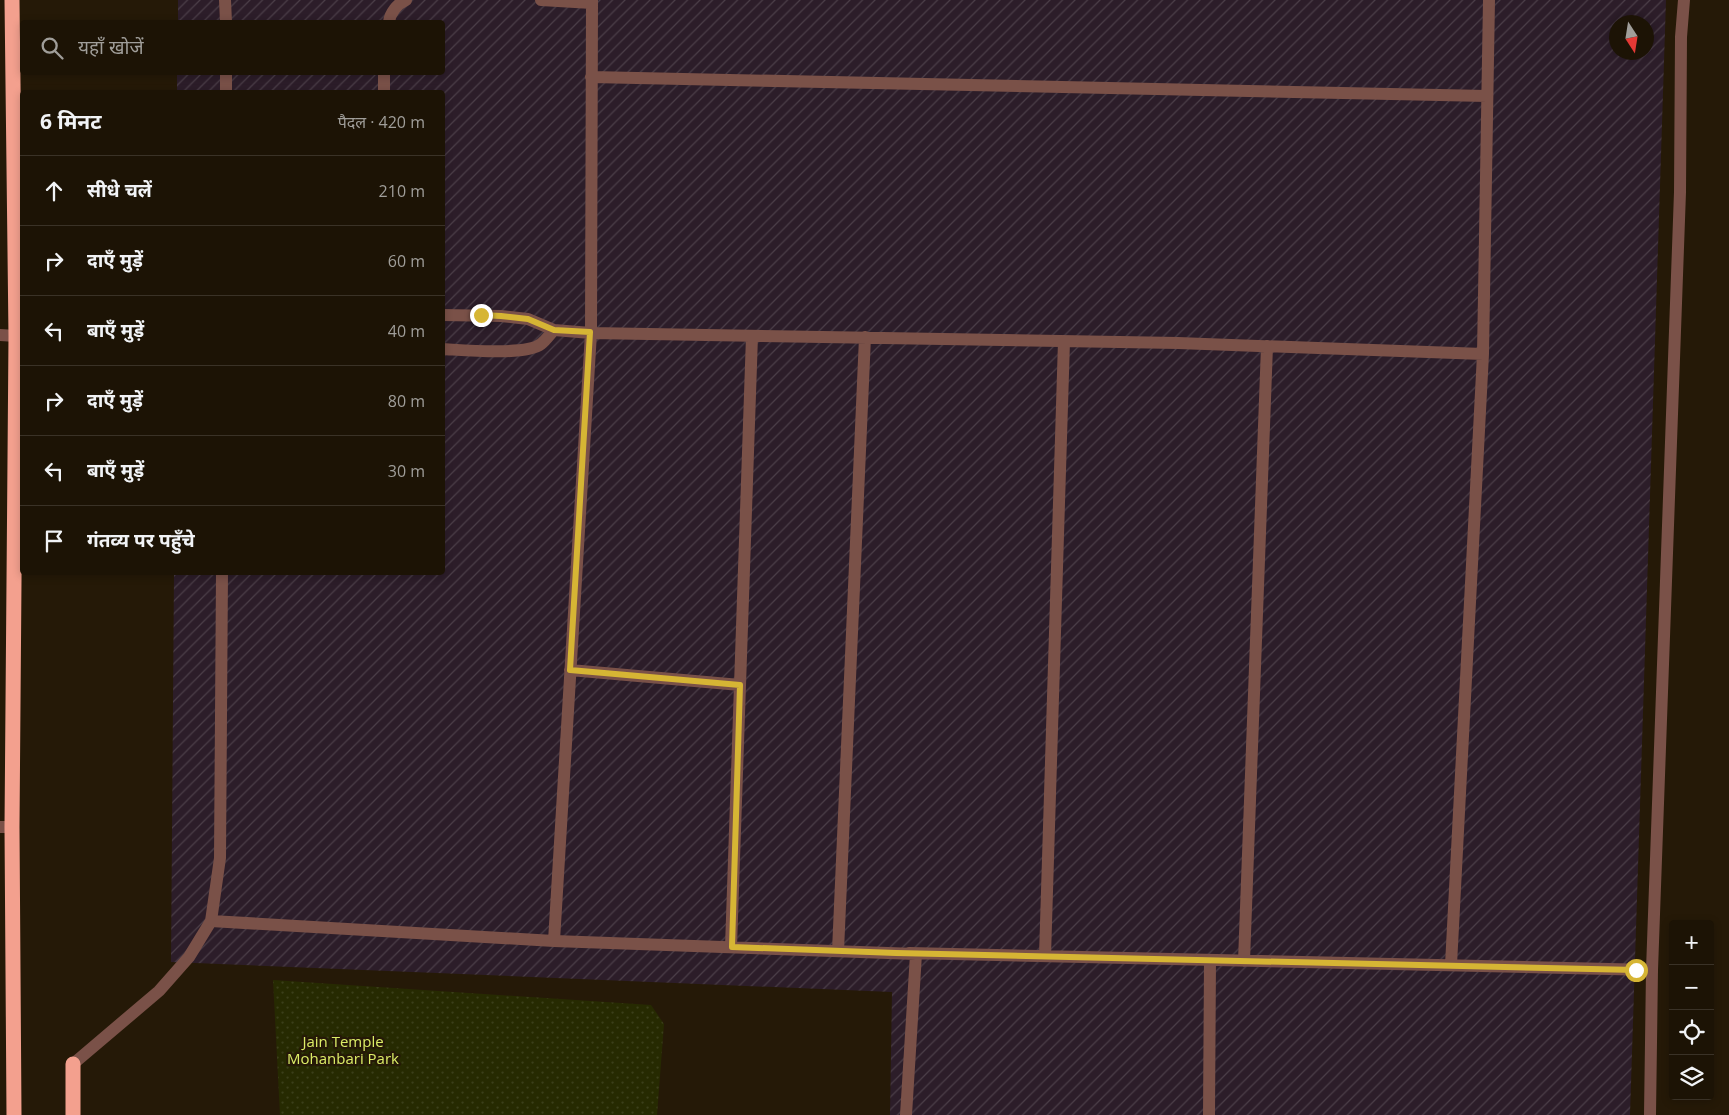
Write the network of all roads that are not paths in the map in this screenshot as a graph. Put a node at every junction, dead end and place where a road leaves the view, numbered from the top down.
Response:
1 (12, 0) edge
2 (225, 0) edge
3 (406, 0) edge
4 (541, 0) edge
5 (1489, 0) edge
6 (1684, 0) edge
7 (592, 2) edge
8 (226, 20) edge
9 (390, 20) edge
10 (226, 75) edge
11 (384, 75) edge
12 (591, 77) junction
13 (226, 90) edge
14 (384, 90) edge
15 (1487, 96) junction
16 (445, 315) edge
17 (554, 330) junction
18 (590, 332) junction
19 (0, 335) edge
20 (16, 336) junction
21 (752, 336) junction
22 (865, 338) junction
23 (1064, 341) junction
24 (1267, 346) junction
25 (445, 349) edge
26 (1482, 354) junction
27 (222, 575) edge
28 (570, 670) junction
29 (740, 685) junction
30 (6, 827) edge
31 (211, 921) junction
32 (554, 941) junction
33 (732, 947) junction
34 (838, 951) junction
35 (896, 953) junction
36 (1044, 956) junction
37 (1210, 960) junction
38 (1244, 961) junction
39 (1451, 966) junction
40 (1652, 970) junction
41 (73, 1064) joint
42 (14, 1115) edge
43 (72, 1115) edge
44 (906, 1115) edge
45 (1209, 1115) edge
46 (1650, 1115) edge

1 - 20 highway
2 - 8 street
3 - 9 street
4 - 7 street
5 - 15 street
6 - 40 street
7 - 12 street
10 - 13 street
11 - 14 street
12 - 15 street
12 - 18 street
15 - 26 street
16 - 17 street
17 - 18 street
17 - 25 street
18 - 21 street
18 - 28 street
19 - 20 street
20 - 30 highway
21 - 22 street
21 - 29 street
22 - 23 street
22 - 34 street
23 - 24 street
23 - 36 street
24 - 26 street
24 - 38 street
26 - 39 street
27 - 31 street
28 - 29 street
28 - 32 street
29 - 33 street
30 - 42 highway
31 - 32 street
31 - 41 street
32 - 33 street
33 - 34 street
34 - 35 street
35 - 36 street
35 - 44 street
36 - 37 street
37 - 38 street
37 - 45 street
38 - 39 street
39 - 40 street
40 - 46 street
41 - 43 highway

